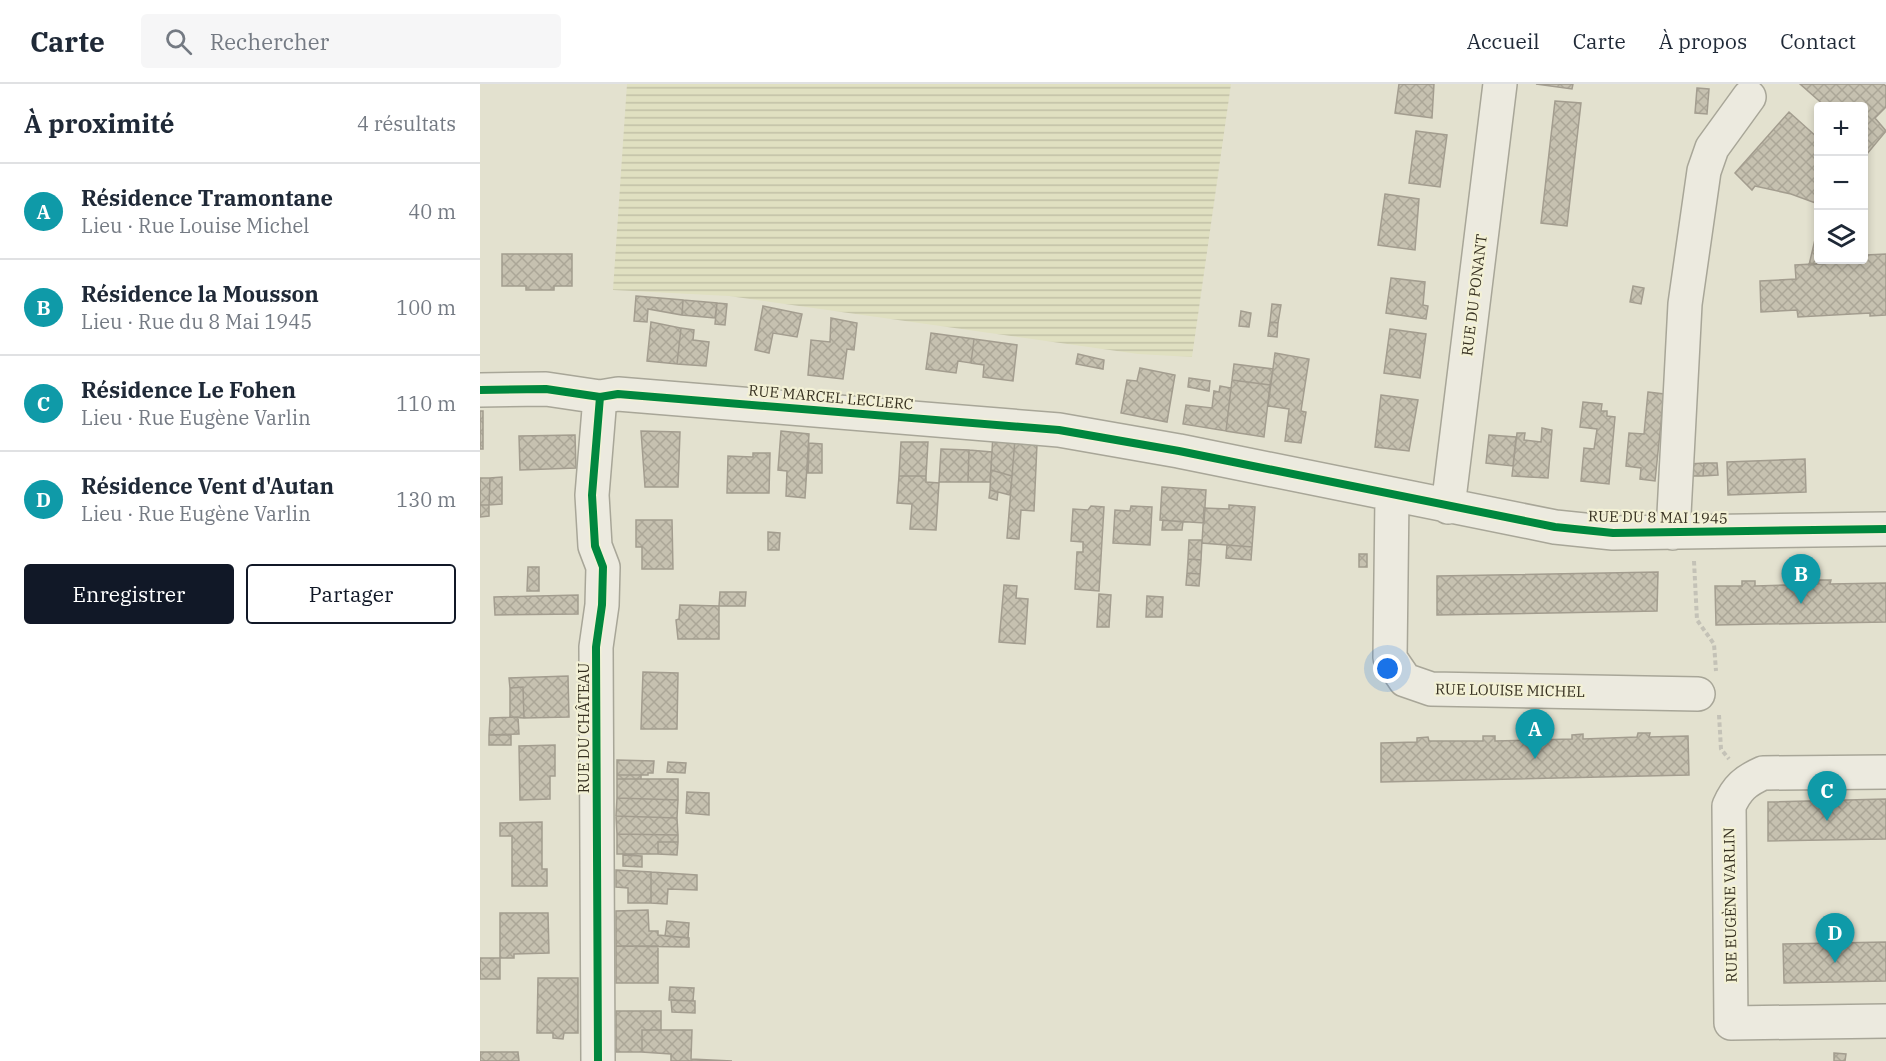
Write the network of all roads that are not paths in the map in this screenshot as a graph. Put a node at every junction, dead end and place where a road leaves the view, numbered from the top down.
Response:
1 (1500, 84) edge
2 (1749, 97) dead end
3 (480, 390) edge
4 (600, 397) junction
5 (1377, 492) junction
6 (1448, 507) junction
7 (1886, 530) edge
8 (1683, 533) junction
9 (1711, 692) road end
10 (1886, 772) edge
11 (1886, 1021) edge
12 (598, 1061) edge

1 - 6 street, RUE DU PONANT
2 - 8 street
3 - 4 street, RUE MARCEL LECLERC
4 - 5 street, RUE MARCEL LECLERC
4 - 12 street, RUE DU CHÂTEAU
5 - 6 street, RUE DU 8 MAI 1945
5 - 9 street, RUE LOUISE MICHEL
6 - 8 street, RUE DU 8 MAI 1945
7 - 8 street, RUE DU 8 MAI 1945
10 - 11 street, RUE EUGÈNE VARLIN

